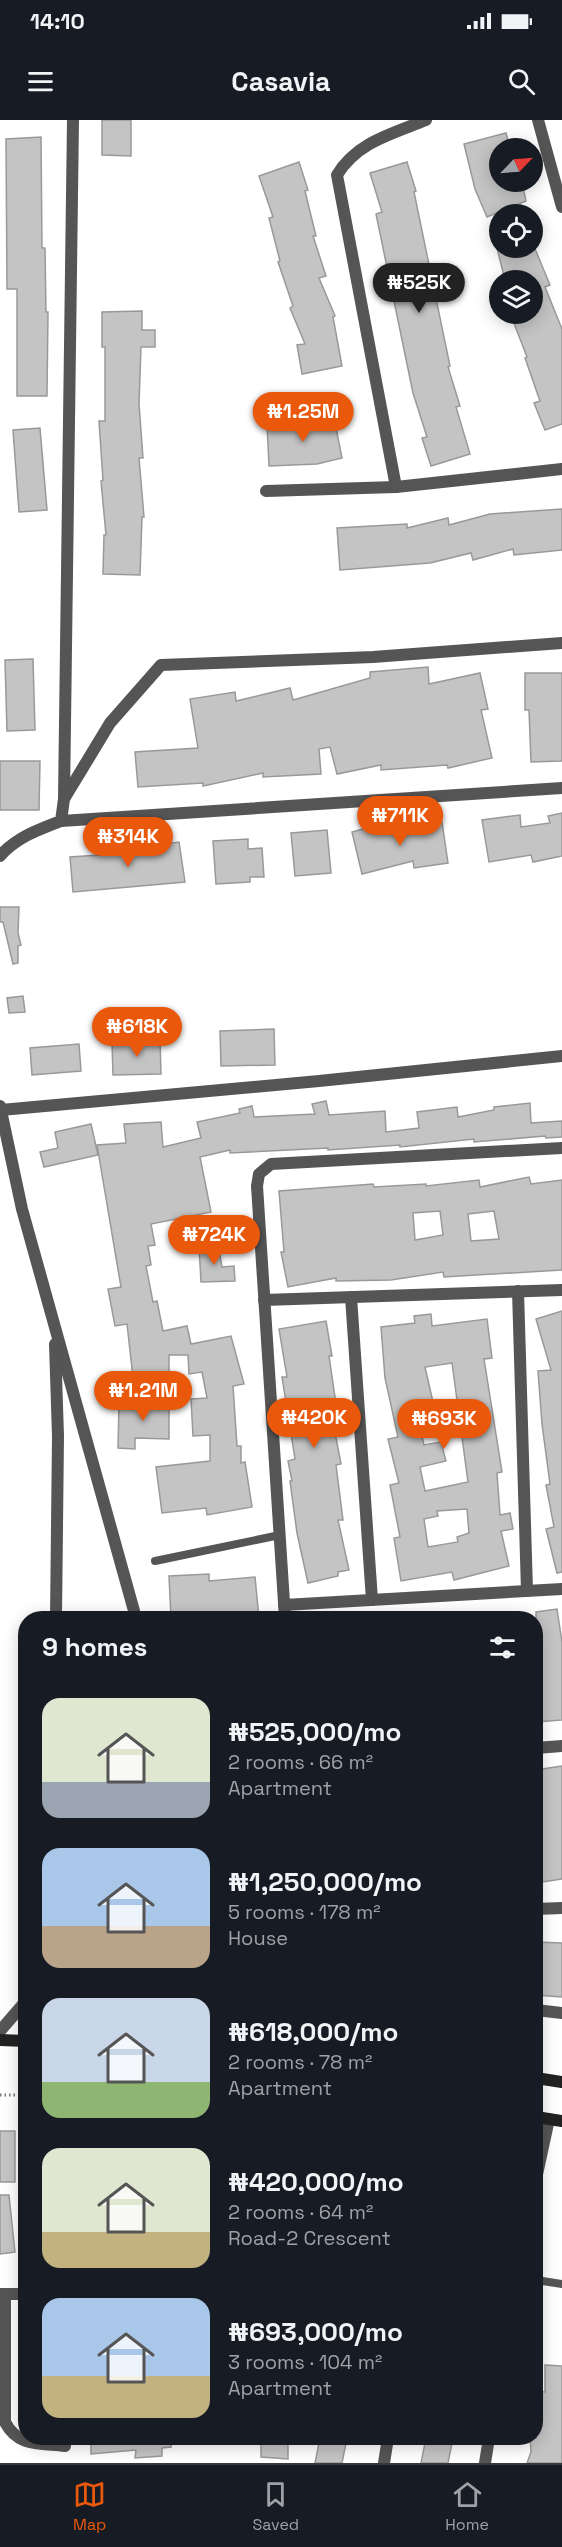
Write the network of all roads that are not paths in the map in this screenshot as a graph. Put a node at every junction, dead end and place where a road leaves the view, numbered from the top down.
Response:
1 (73, 120) edge
2 (426, 120) edge
3 (538, 120) edge
4 (562, 207) edge
5 (562, 469) edge
6 (396, 487) junction
7 (266, 491) dead end
8 (562, 643) edge
9 (562, 788) edge
10 (64, 799) junction
11 (61, 821) junction
12 (0, 856) edge
13 (562, 1056) edge
14 (0, 1108) edge
15 (562, 1148) edge
16 (562, 1290) edge
17 (519, 1291) junction
18 (351, 1297) junction
19 (264, 1300) junction
20 (54, 1324) junction
21 (279, 1535) junction
22 (155, 1561) dead end
23 (562, 1589) edge
24 (527, 1591) junction
25 (372, 1600) junction
26 (284, 1605) junction
27 (56, 1611) edge
28 (134, 1611) edge
29 (284, 1611) edge
30 (562, 1746) edge
31 (543, 1747) edge
32 (562, 1908) edge
33 (543, 1909) edge
34 (18, 2010) edge
35 (543, 2011) edge
36 (562, 2013) edge
37 (0, 2031) edge
38 (0, 2040) edge
39 (18, 2041) edge
40 (543, 2079) edge
41 (562, 2082) edge
42 (543, 2119) edge
43 (549, 2119) junction
44 (562, 2121) edge
45 (543, 2147) edge
46 (543, 2281) edge
47 (562, 2284) edge
48 (2, 2294) edge
49 (18, 2294) edge
50 (18, 2439) edge
51 (387, 2445) edge
52 (488, 2445) edge
53 (384, 2463) edge
54 (485, 2463) edge

1 - 10 street
2 - 6 street
3 - 4 street
5 - 6 street
6 - 7 street
8 - 10 street
9 - 11 street
10 - 11 street
11 - 12 street
13 - 14 street
14 - 20 street
15 - 19 street
16 - 17 street
17 - 18 street
17 - 24 street
18 - 19 street
18 - 25 street
19 - 21 street
20 - 27 street
20 - 28 street
21 - 22 lane
21 - 26 street
23 - 24 street
24 - 25 street
25 - 26 street
26 - 29 street
30 - 31 street
32 - 33 street
34 - 37 street
35 - 36 street
38 - 39 main road
40 - 41 main road
42 - 43 main road
43 - 44 main road
43 - 45 street
46 - 47 lane
48 - 49 street
48 - 50 street
51 - 53 street
52 - 54 street

